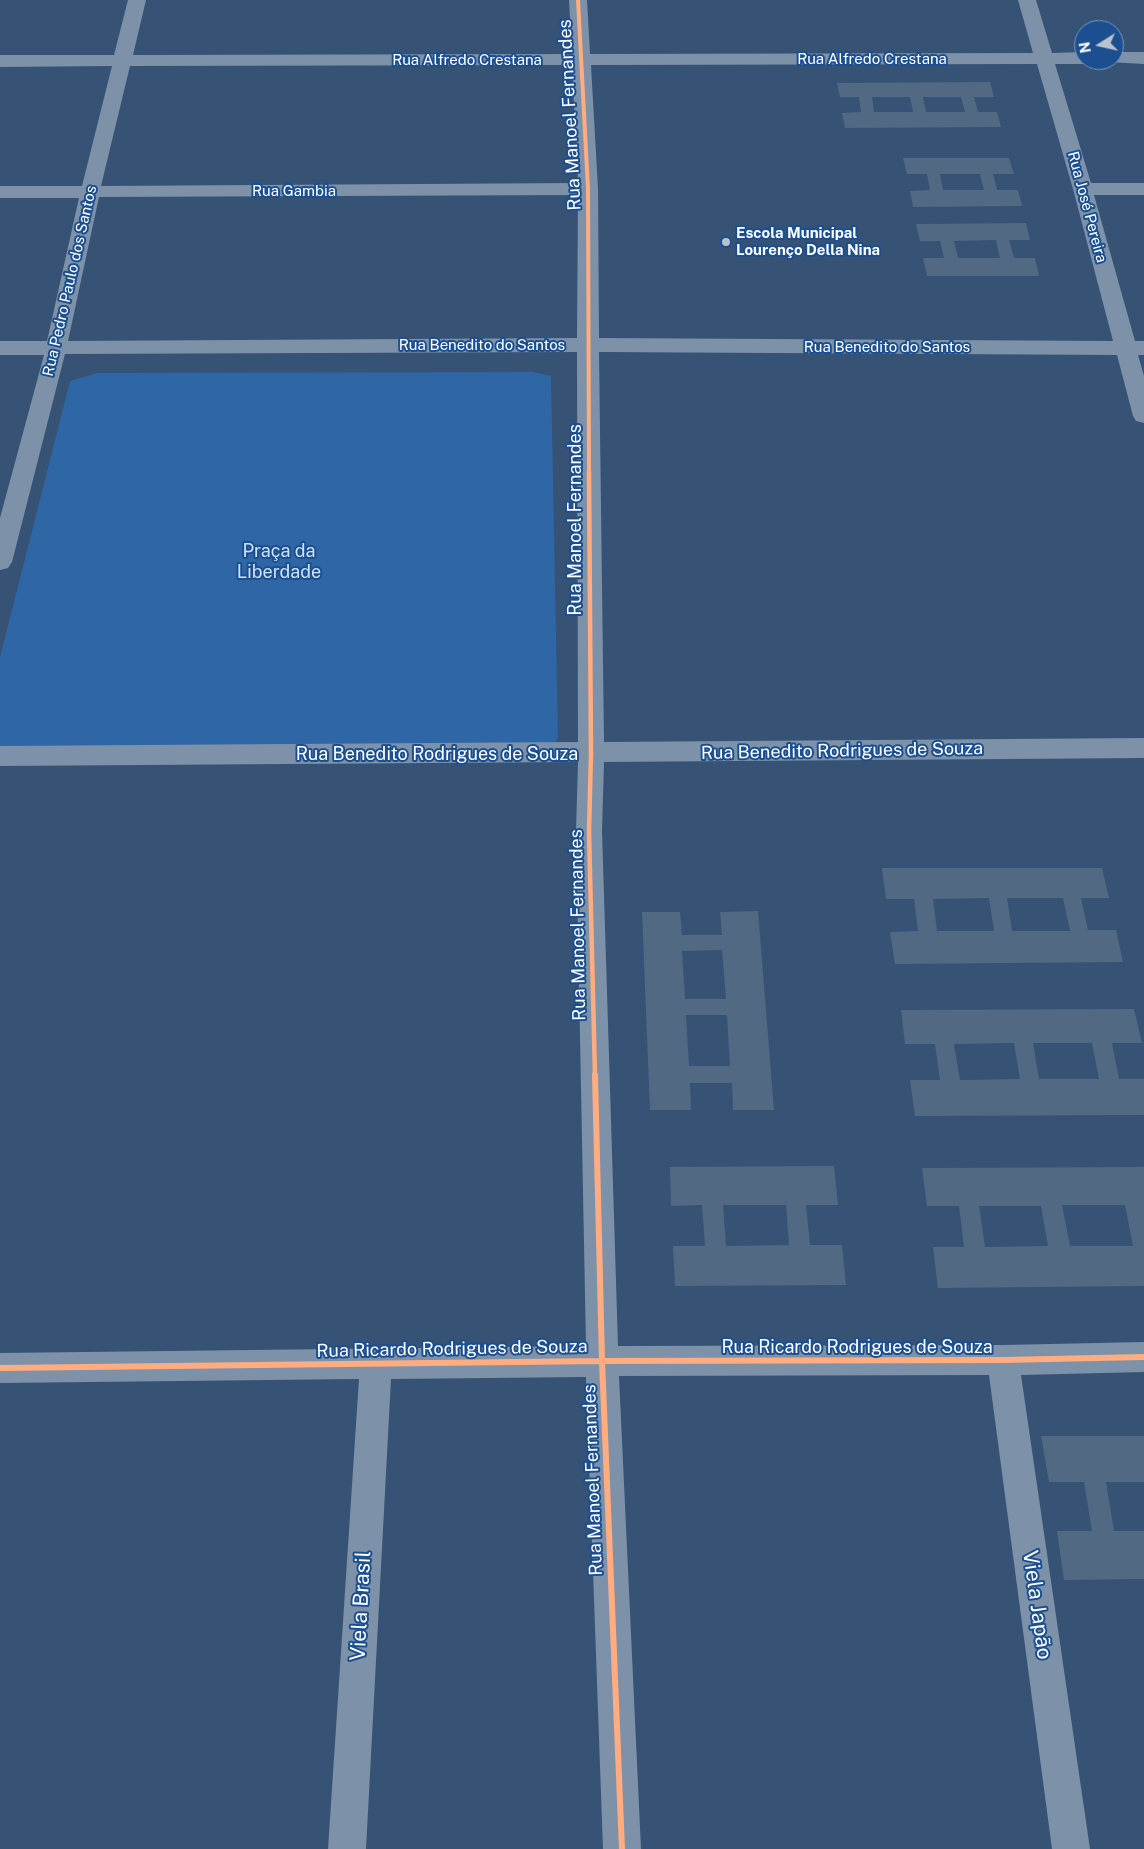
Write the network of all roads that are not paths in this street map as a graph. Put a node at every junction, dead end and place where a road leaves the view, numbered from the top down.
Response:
1 (137, 0) edge
2 (578, 0) edge
3 (1027, 0) edge
4 (1044, 58) junction
5 (1074, 58) edge
6 (1124, 58) edge
7 (1144, 58) edge
8 (582, 59) junction
9 (0, 61) edge
10 (122, 61) junction
11 (588, 189) junction
12 (1083, 189) junction
13 (1144, 189) edge
14 (0, 192) edge
15 (90, 192) junction
16 (588, 345) junction
17 (0, 348) edge
18 (56, 348) junction
19 (1135, 348) edge
20 (1144, 416) edge
21 (0, 562) edge
22 (1144, 748) edge
23 (591, 753) junction
24 (0, 756) edge
25 (1144, 1358) edge
26 (1003, 1360) junction
27 (602, 1361) junction
28 (376, 1364) junction
29 (0, 1368) edge
30 (347, 1849) edge
31 (622, 1849) edge
32 (1071, 1849) edge

1 - 10 street, Rua Pedro Paulo dos Santos
2 - 8 street, Rua Manoel Fernandes
3 - 4 street, Rua José Pereira
4 - 5 street, Rua Alfredo Crestana
4 - 8 street, Rua Alfredo Crestana
4 - 12 street, Rua José Pereira
6 - 7 street
8 - 10 street, Rua Alfredo Crestana
8 - 11 street, Rua Manoel Fernandes
9 - 10 street, Rua Alfredo Crestana
10 - 15 street, Rua Pedro Paulo dos Santos
11 - 15 street, Rua Gambia
11 - 16 street, Rua Manoel Fernandes
12 - 13 street
12 - 19 street, Rua José Pereira
14 - 15 street, Rua Gambia
15 - 18 street, Rua Pedro Paulo dos Santos
16 - 18 street, Rua Benedito do Santos
16 - 19 street, Rua Benedito do Santos
16 - 23 street, Rua Manoel Fernandes
17 - 18 street, Rua Benedito do Santos
18 - 21 street, Rua Pedro Paulo dos Santos
19 - 20 street, Rua José Pereira
22 - 23 street, Rua Benedito Rodrigues de Souza
23 - 24 street, Rua Benedito Rodrigues de Souza
23 - 27 street, Rua Manoel Fernandes
25 - 26 street, Rua Ricardo Rodrigues de Souza
26 - 27 street, Rua Ricardo Rodrigues de Souza
26 - 32 street, Viela Japão
27 - 28 street, Rua Ricardo Rodrigues de Souza
27 - 31 street, Rua Manoel Fernandes
28 - 29 street, Rua Ricardo Rodrigues de Souza
28 - 30 street, Viela Brasil

